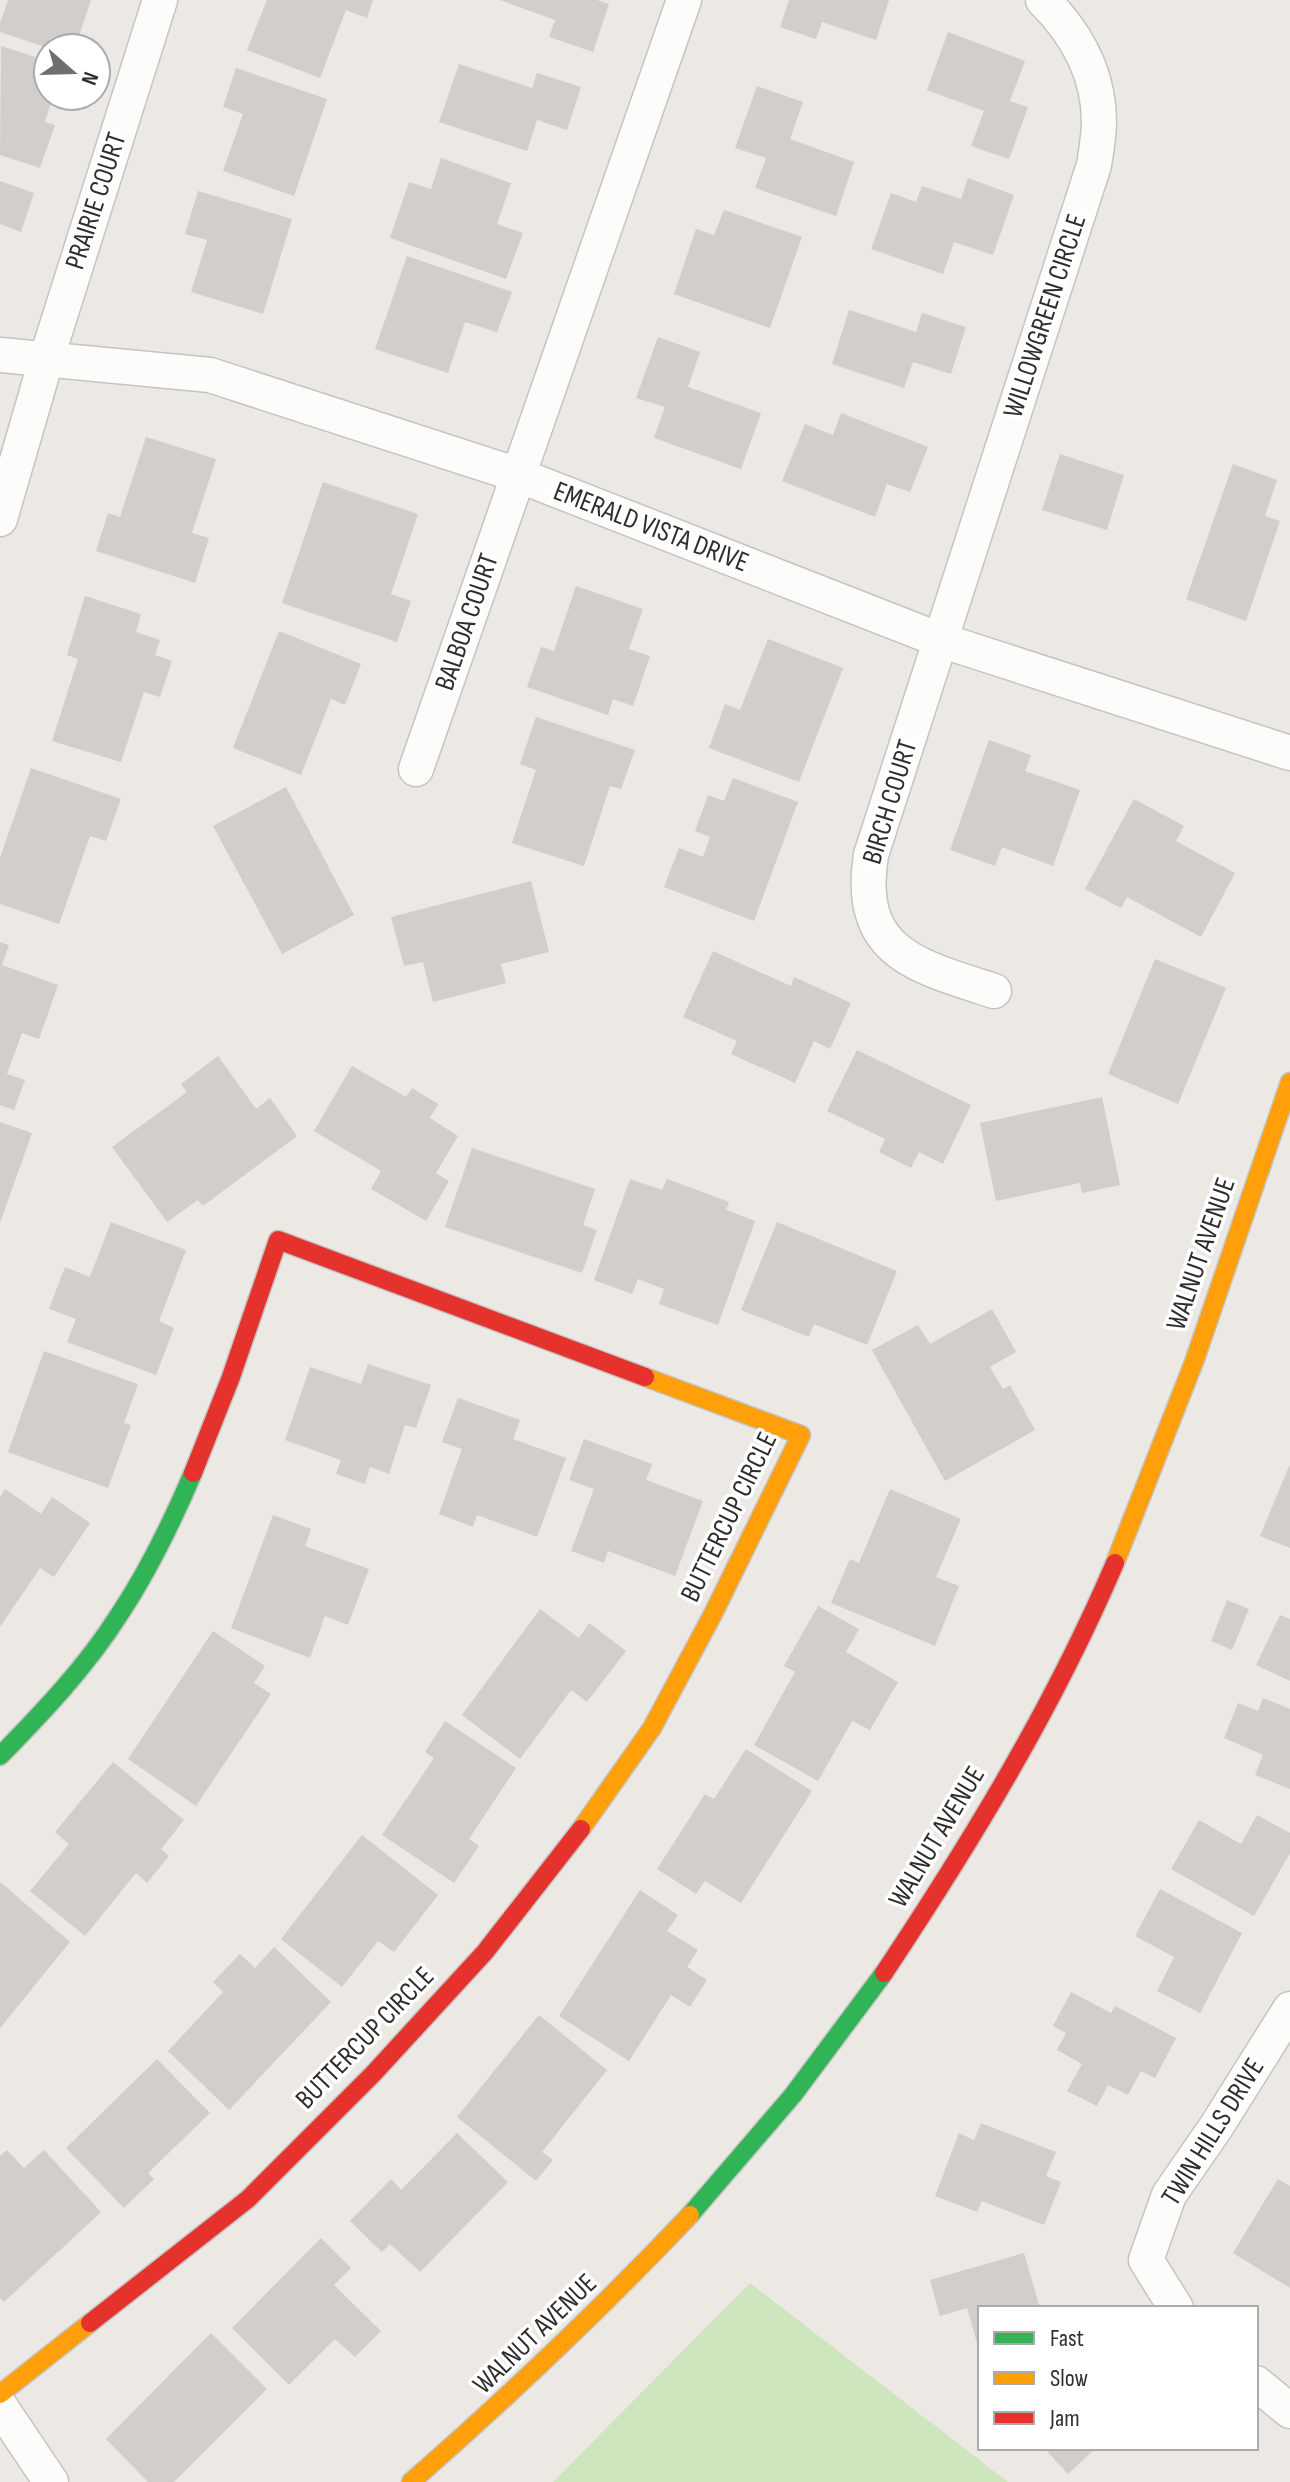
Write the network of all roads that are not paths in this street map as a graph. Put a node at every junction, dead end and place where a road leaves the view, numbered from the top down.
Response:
1 (160, 0) edge
2 (684, 0) edge
3 (1043, 0) edge
4 (0, 355) edge
5 (47, 357) junction
6 (518, 475) junction
7 (0, 519) edge
8 (940, 640) junction
9 (1290, 753) edge
10 (416, 769) dead end
11 (994, 991) dead end
12 (1290, 1082) edge
13 (0, 1756) edge
14 (1290, 2009) edge
15 (1175, 2306) edge
16 (1258, 2385) edge
17 (0, 2394) edge
18 (0, 2406) edge
19 (1290, 2411) edge
20 (51, 2482) edge
21 (411, 2482) edge

1 - 5 street, PRAIRIE COURT
2 - 6 street
3 - 8 street, WILLOWGREEN CIRCLE
4 - 5 street, EMERALD VISTA DRIVE
5 - 6 street, EMERALD VISTA DRIVE
5 - 7 street, PRAIRIE COURT
6 - 8 street, EMERALD VISTA DRIVE
6 - 10 street, BALBOA COURT
8 - 9 street, EMERALD VISTA DRIVE
8 - 11 street, BIRCH COURT
12 - 21 street, WALNUT AVENUE
13 - 17 street, BUTTERCUP CIRCLE
14 - 15 street, TWIN HILLS DRIVE
16 - 19 street
18 - 20 street

